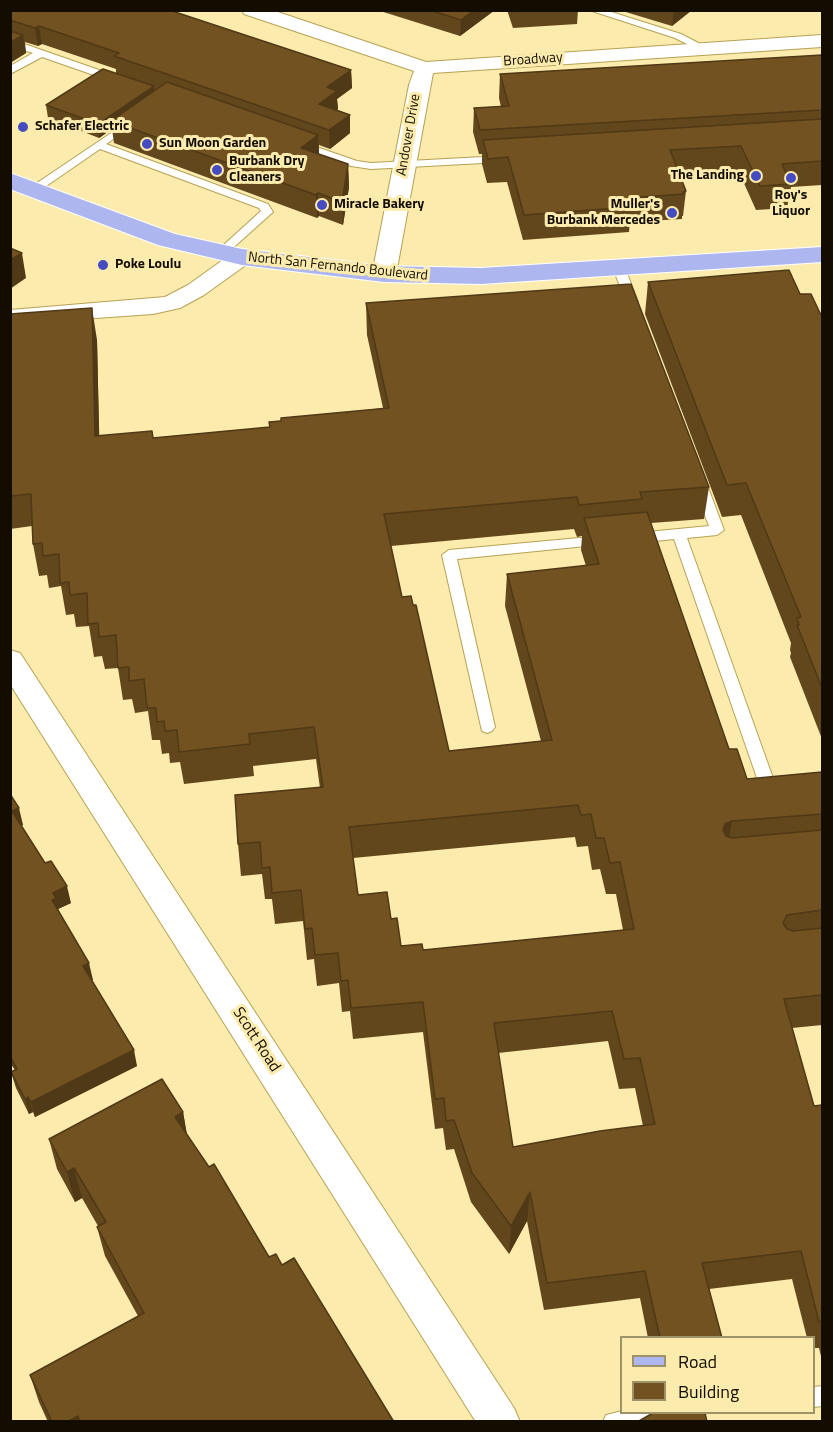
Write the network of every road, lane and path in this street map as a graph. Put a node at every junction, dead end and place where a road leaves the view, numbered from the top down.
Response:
1 (251, 10) edge
2 (593, 10) edge
3 (822, 41) edge
4 (10, 42) edge
5 (705, 49) junction
6 (40, 53) junction
7 (425, 68) junction
8 (10, 71) edge
9 (126, 83) edge
10 (139, 117) edge
11 (290, 140) edge
12 (98, 145) junction
13 (516, 158) edge
14 (403, 166) junction
15 (10, 180) edge
16 (34, 189) junction
17 (822, 255) edge
18 (232, 256) junction
19 (619, 268) junction
20 (384, 274) junction
21 (10, 317) edge
22 (639, 317) edge
23 (697, 474) edge
24 (679, 534) junction
25 (10, 660) edge
26 (488, 728) dead end
27 (765, 778) edge
28 (678, 1414) edge
29 (500, 1422) edge
30 (612, 1422) edge

1 - 7 street, Broadway
2 - 5 lane
3 - 5 street, Broadway
4 - 6 lane
5 - 7 street, Broadway
6 - 8 lane
6 - 9 lane
7 - 14 street, Andover Drive
10 - 12 lane
11 - 14 lane
12 - 16 lane
12 - 18 lane
13 - 14 lane
14 - 20 street, Andover Drive
15 - 16 main road, North San Fernando Boulevard
16 - 18 main road, North San Fernando Boulevard
17 - 19 main road, North San Fernando Boulevard
18 - 20 main road, North San Fernando Boulevard
18 - 21 street
19 - 20 main road, North San Fernando Boulevard
19 - 22 lane
23 - 24 lane
24 - 26 lane
24 - 27 lane
25 - 29 street, Scott Road
28 - 30 lane

